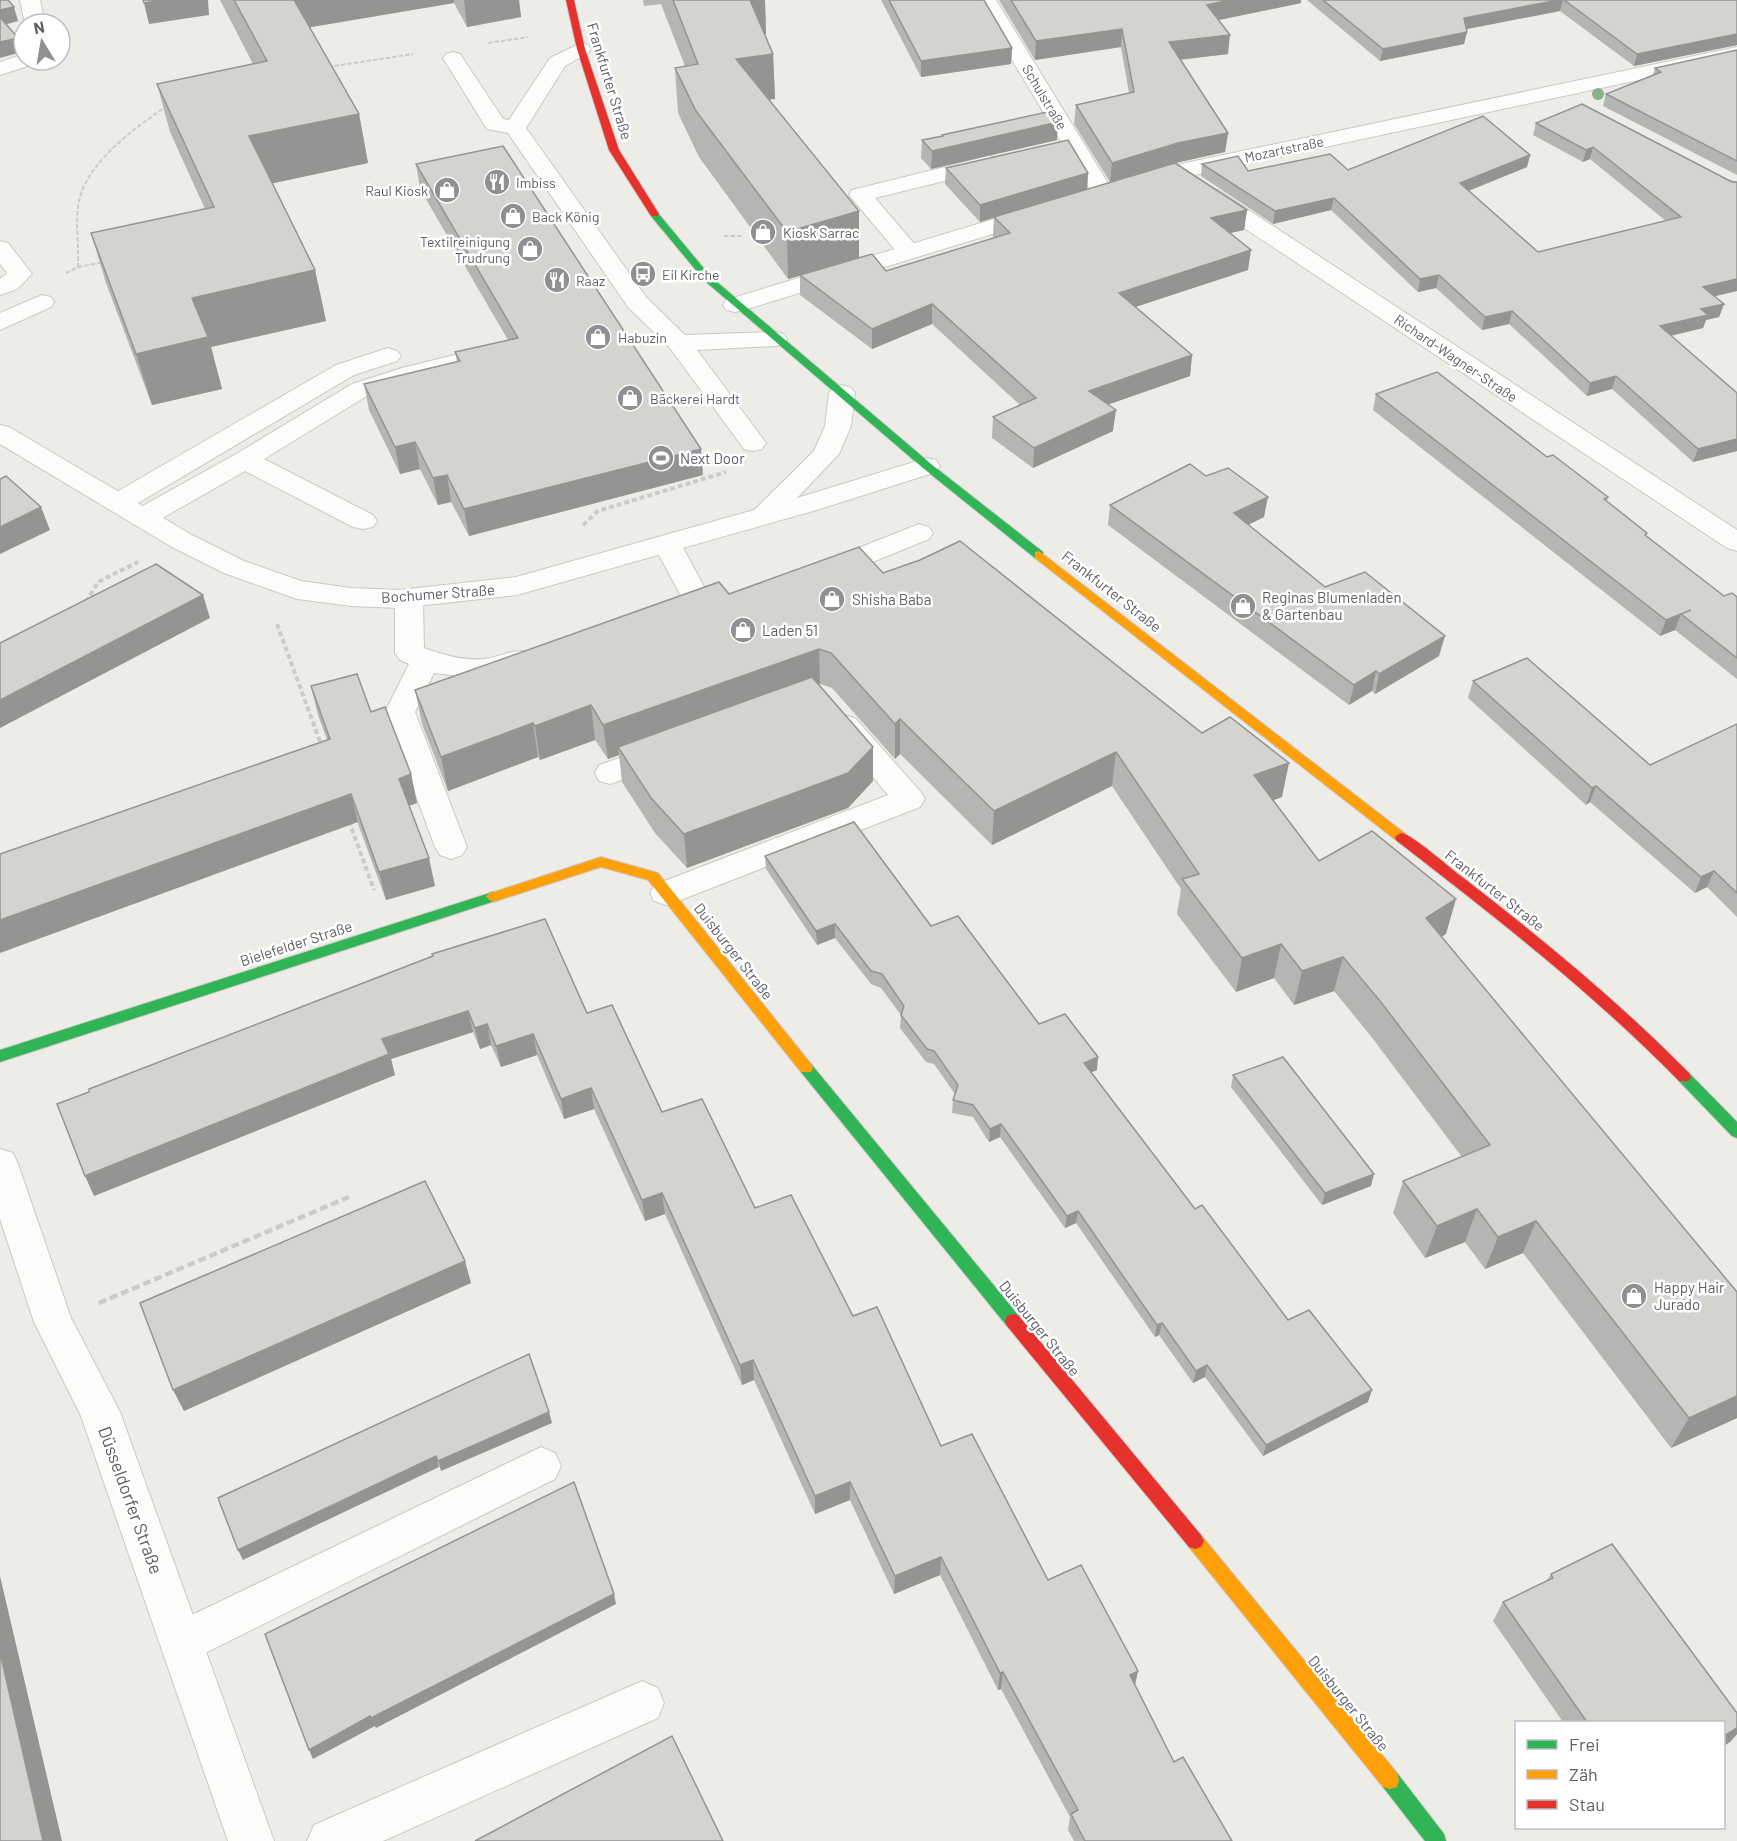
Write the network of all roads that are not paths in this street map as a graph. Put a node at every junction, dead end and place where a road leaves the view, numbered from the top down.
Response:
1 (570, 0) edge
2 (986, 0) edge
3 (578, 39) junction
4 (1737, 53) edge
5 (453, 58) dead end
6 (1554, 92) junction
7 (1584, 108) edge
8 (515, 128) junction
9 (1074, 145) junction
10 (1049, 149) edge
11 (1016, 157) edge
12 (1176, 172) junction
13 (1093, 196) joint
14 (1053, 208) edge
15 (0, 248) edge
16 (909, 252) junction
17 (0, 288) edge
18 (42, 302) dead end
19 (735, 304) junction
20 (0, 323) edge
21 (776, 339) junction
22 (679, 343) junction
23 (388, 356) dead end
24 (484, 356) edge
25 (843, 393) junction
26 (0, 433) edge
27 (753, 443) dead end
28 (245, 460) junction
29 (927, 465) junction
30 (118, 503) junction
31 (762, 517) junction
32 (142, 518) junction
33 (363, 521) dead end
34 (919, 532) dead end
35 (1737, 542) edge
36 (668, 544) junction
37 (796, 579) edge
38 (409, 598) junction
39 (701, 607) edge
40 (550, 650) edge
41 (426, 659) junction
42 (827, 705) edge
43 (687, 745) edge
44 (610, 773) dead end
45 (452, 847) dead end
46 (601, 862) joint
47 (666, 893) junction
48 (0, 1056) edge
49 (1737, 1132) edge
50 (0, 1164) edge
51 (542, 1466) dead end
52 (182, 1642) junction
53 (642, 1703) dead end
54 (251, 1841) edge
55 (330, 1841) edge
56 (1437, 1841) edge

1 - 3 main road, Frankfurter Straße
2 - 9 street, Schulstraße
3 - 8 street
3 - 19 main road, Frankfurter Straße
4 - 6 street, Mozartstraße
5 - 8 street
6 - 7 street
6 - 12 street, Mozartstraße
8 - 22 street
9 - 10 street
9 - 13 street, Schulstraße
11 - 16 street
12 - 13 street, Mozartstraße
12 - 35 street, Richard-Wagner-Straße
14 - 16 street
15 - 17 street
16 - 19 street
18 - 20 street
19 - 21 main road, Frankfurter Straße
21 - 22 street
21 - 25 main road, Frankfurter Straße
22 - 27 street
23 - 30 street
24 - 28 street
25 - 29 main road, Frankfurter Straße
25 - 31 street, Bochumer Straße
26 - 30 street, Bochumer Straße
28 - 32 street
28 - 33 street
29 - 31 street, Bochumer Straße
29 - 49 main road, Frankfurter Straße
30 - 32 street, Bochumer Straße
31 - 36 street, Bochumer Straße
32 - 38 street, Bochumer Straße
34 - 37 street
36 - 38 street, Bochumer Straße
36 - 39 street
38 - 41 street
40 - 41 street
41 - 45 street
42 - 47 street
43 - 44 street
46 - 47 main road, Duisburger Straße
46 - 48 main road, Bielefelder Straße
47 - 56 main road, Duisburger Straße
50 - 52 street, Düsseldorfer Straße
51 - 52 street
52 - 54 street, Düsseldorfer Straße
53 - 55 street

